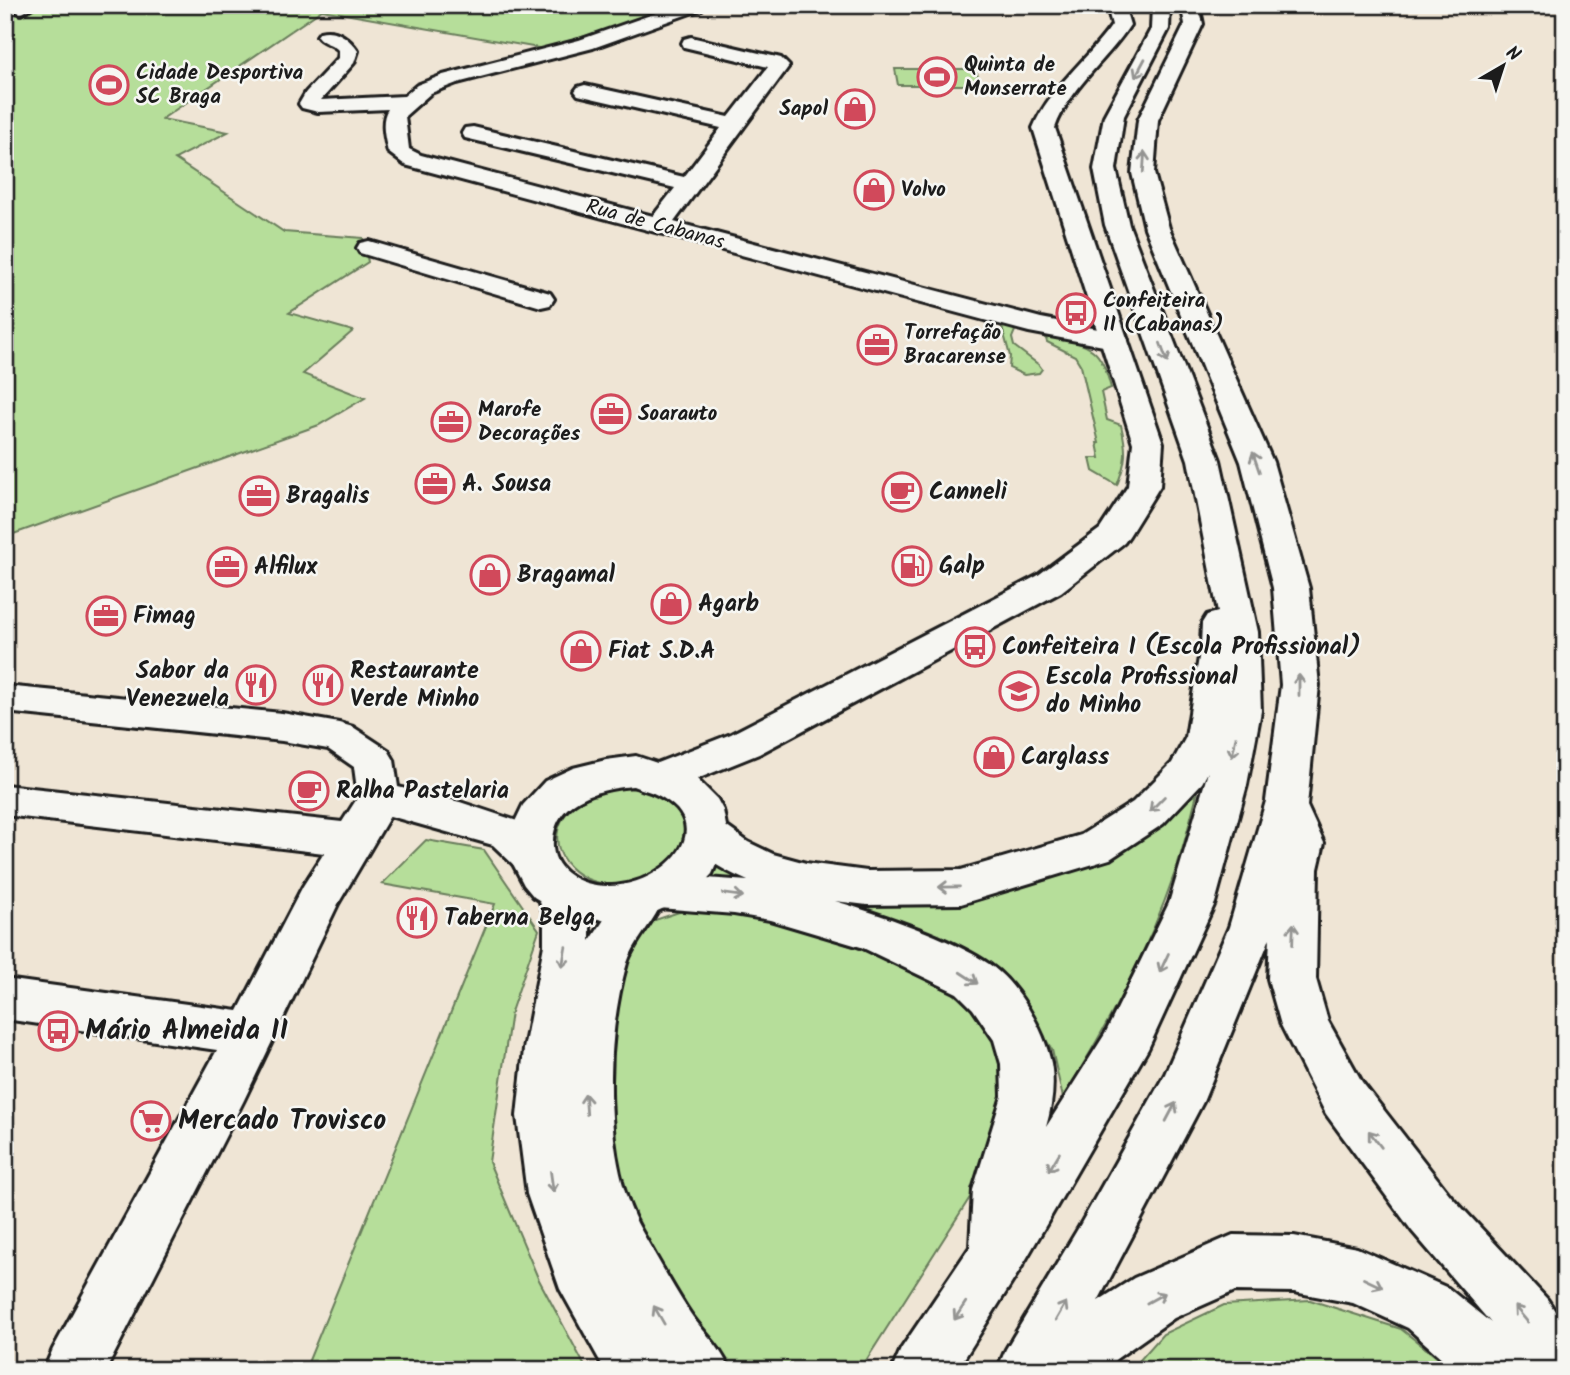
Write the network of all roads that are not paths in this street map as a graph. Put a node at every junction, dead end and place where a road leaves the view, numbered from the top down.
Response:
1 (696, 5) edge
2 (1109, 5) edge
3 (1161, 5) edge
4 (1190, 5) edge
5 (326, 36) dead end
6 (691, 43) dead end
7 (585, 91) dead end
8 (406, 102) junction
9 (736, 125) junction
10 (473, 133) dead end
11 (690, 185) junction
12 (658, 226) junction
13 (369, 248) dead end
14 (541, 299) dead end
15 (1114, 340) junction
16 (1226, 559) junction
17 (5, 699) edge
18 (745, 744) junction
19 (662, 777) junction
20 (379, 798) junction
21 (5, 800) edge
22 (1287, 801) junction
23 (540, 811) junction
24 (460, 818) junction
25 (707, 826) junction
26 (354, 841) junction
27 (544, 873) junction
28 (653, 896) junction
29 (5, 999) edge
30 (250, 1034) junction
31 (998, 1254) junction
32 (74, 1370) edge
33 (641, 1370) edge
34 (700, 1370) edge
35 (922, 1370) edge
36 (1027, 1370) edge
37 (1064, 1370) edge
38 (1500, 1370) edge
39 (1560, 1370) edge

1 - 8 main road
2 - 15 main road
3 -> 16 main road
22 -> 4 main road
5 - 8 main road
6 - 9 main road
7 - 9 main road
8 - 12 main road, Rua de Cabanas
9 - 11 main road
10 - 11 main road
11 - 12 main road
12 - 15 main road, Rua de Cabanas
13 - 14 main road
15 - 18 main road
16 -> 25 main road
16 -> 31 main road
17 - 20 main road
18 - 19 main road
18 - 25 main road
19 - 23 main road
19 - 25 main road
20 - 24 main road
20 - 26 main road
21 - 26 main road
36 -> 22 main road
39 -> 22 main road
23 - 24 main road
23 - 27 main road
24 - 27 main road
25 - 28 main road
26 - 30 main road
27 - 28 main road
27 -> 33 main road
28 -> 31 main road
34 -> 28 main road
29 - 30 main road
30 - 32 main road
31 -> 35 main road
37 -> 38 main road

